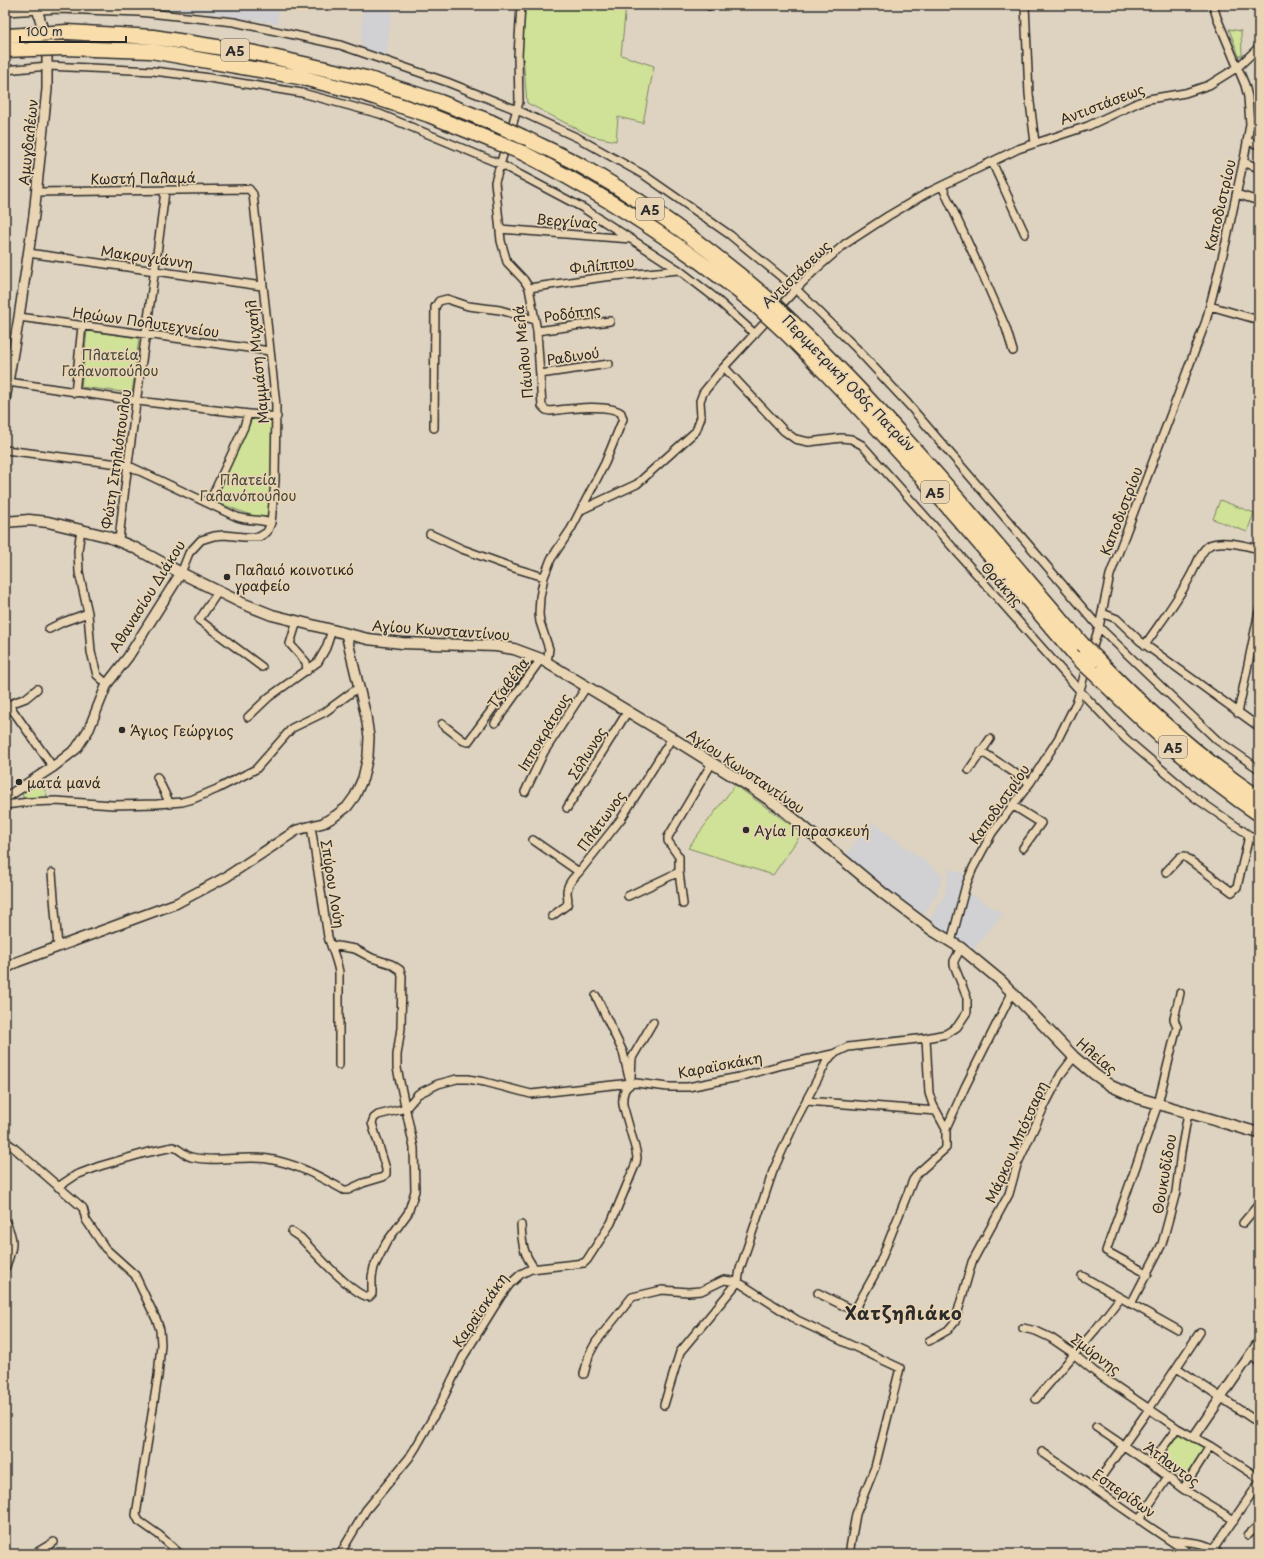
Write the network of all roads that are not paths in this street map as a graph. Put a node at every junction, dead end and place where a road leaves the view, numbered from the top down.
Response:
1 (521, 5) edge
2 (1025, 5) edge
3 (1213, 5) edge
4 (37, 7) edge
5 (5, 12) edge
6 (5, 36) edge
7 (1259, 47) edge
8 (5, 50) edge
9 (48, 66) junction
10 (1238, 67) junction
11 (5, 70) edge
12 (517, 110) junction
13 (1247, 141) junction
14 (1035, 143) junction
15 (1259, 145) edge
16 (992, 162) junction
17 (1243, 162) junction
18 (500, 164) junction
19 (1259, 168) edge
20 (942, 186) junction
21 (249, 189) joint
22 (165, 191) junction
23 (37, 192) junction
24 (1236, 194) junction
25 (1259, 201) edge
26 (500, 229) junction
27 (1025, 234) dead end
28 (632, 239) junction
29 (28, 253) junction
30 (679, 270) junction
31 (156, 271) junction
32 (262, 286) junction
33 (529, 288) junction
34 (796, 289) junction
35 (763, 303) junction
36 (1210, 306) junction
37 (19, 317) junction
38 (535, 320) junction
39 (1259, 320) edge
40 (610, 321) dead end
41 (82, 326) junction
42 (789, 327) junction
43 (537, 331) junction
44 (755, 334) junction
45 (146, 335) junction
46 (1013, 350) dead end
47 (270, 351) junction
48 (609, 364) dead end
49 (724, 367) junction
50 (540, 374) junction
51 (8, 382) junction
52 (75, 393) junction
53 (5, 400) edge
54 (136, 401) junction
55 (248, 414) junction
56 (277, 417) junction
57 (434, 428) dead end
58 (5, 450) edge
59 (127, 465) junction
60 (209, 504) junction
61 (581, 510) junction
62 (5, 522) edge
63 (271, 523) junction
64 (81, 530) junction
65 (430, 534) dead end
66 (119, 540) junction
67 (1259, 549) edge
68 (181, 573) junction
69 (544, 576) junction
70 (218, 592) junction
71 (1259, 611) edge
72 (88, 613) junction
73 (1102, 613) junction
74 (297, 621) junction
75 (1099, 627) junction
76 (49, 629) dead end
77 (332, 630) junction
78 (346, 634) junction
79 (1145, 645) junction
80 (540, 658) junction
81 (1095, 666) junction
82 (262, 668) dead end
83 (307, 671) junction
84 (107, 684) junction
85 (587, 686) junction
86 (359, 687) junction
87 (37, 689) dead end
88 (1080, 691) junction
89 (7, 706) edge
90 (628, 711) junction
91 (1238, 713) junction
92 (248, 717) dead end
93 (495, 723) dead end
94 (442, 724) dead end
95 (1259, 727) edge
96 (672, 738) junction
97 (990, 739) dead end
98 (981, 751) junction
99 (712, 763) junction
100 (53, 767) junction
101 (1259, 769) edge
102 (969, 770) dead end
103 (157, 777) dead end
104 (1030, 783) junction
105 (525, 792) dead end
106 (5, 798) edge
107 (1259, 798) edge
108 (170, 804) junction
109 (5, 805) edge
110 (1012, 805) junction
111 (567, 808) dead end
112 (1259, 814) edge
113 (311, 826) junction
114 (1249, 836) junction
115 (533, 840) dead end
116 (1259, 842) edge
117 (1023, 848) dead end
118 (579, 872) junction
119 (679, 872) junction
120 (1166, 872) dead end
121 (52, 873) dead end
122 (628, 896) dead end
123 (683, 904) dead end
124 (552, 916) dead end
125 (951, 942) junction
126 (331, 945) junction
127 (58, 947) junction
128 (961, 948) junction
129 (5, 969) edge
130 (1013, 991) junction
131 (1180, 993) dead end
132 (596, 996) dead end
133 (653, 1022) dead end
134 (926, 1038) junction
135 (833, 1054) junction
136 (1074, 1057) junction
137 (339, 1065) dead end
138 (631, 1083) junction
139 (806, 1102) junction
140 (1158, 1104) junction
141 (406, 1108) junction
142 (936, 1111) junction
143 (1188, 1113) junction
144 (946, 1129) junction
145 (1259, 1134) edge
146 (5, 1142) edge
147 (58, 1187) junction
148 (1259, 1204) edge
149 (5, 1223) edge
150 (1243, 1223) dead end
151 (521, 1225) dead end
152 (292, 1232) dead end
153 (5, 1266) edge
154 (535, 1269) junction
155 (1148, 1274) junction
156 (1082, 1276) dead end
157 (738, 1282) junction
158 (818, 1293) dead end
159 (1120, 1298) junction
160 (1131, 1304) junction
161 (1023, 1328) dead end
162 (1178, 1330) dead end
163 (1200, 1332) dead end
164 (929, 1341) dead end
165 (1259, 1342) edge
166 (1074, 1354) junction
167 (1250, 1355) junction
168 (1259, 1362) edge
169 (1177, 1368) junction
170 (584, 1374) dead end
171 (1222, 1397) junction
172 (1036, 1399) dead end
173 (664, 1405) dead end
174 (1149, 1409) junction
175 (1259, 1422) edge
176 (1096, 1427) dead end
177 (1177, 1428) junction
178 (1194, 1437) junction
179 (1123, 1445) junction
180 (1210, 1446) junction
181 (1042, 1452) dead end
182 (1151, 1464) junction
183 (1167, 1478) junction
184 (1259, 1478) edge
185 (1259, 1482) edge
186 (1094, 1487) junction
187 (1183, 1489) junction
188 (1139, 1520) junction
189 (1234, 1520) junction
190 (1259, 1524) edge
191 (1248, 1535) dead end
192 (1168, 1539) junction
193 (54, 1542) dead end
194 (1214, 1552) edge
195 (34, 1554) edge
196 (180, 1554) edge
197 (340, 1554) edge
198 (849, 1554) edge
199 (1191, 1554) edge

1 - 12 street, Πάυλου Μελά
2 - 14 street
3 - 10 street, Καποδιστρίου
4 - 5 street
4 - 9 street, Αμυγδαλέων
4 - 12 street
6 - 35 highway, Περιμετρική Οδός Πατρών / Α5, bridge
7 - 10 street, Αντιστάσεως
8 - 35 highway, Περιμετρική Οδός Πατρών / Α5, bridge
9 - 11 street
9 - 18 street
9 - 23 street, Αμυγδαλέων
10 - 13 street, Καποδιστρίου
10 - 14 street, Αντιστάσεως
12 - 18 street, Πάυλου Μελά
12 - 34 street
13 - 15 street
13 - 17 street, Καποδιστρίου
14 - 16 street, Αντιστάσεως
16 - 20 street, Αντιστάσεως
16 - 27 street
17 - 19 street
17 - 24 street, Καποδιστρίου
18 - 26 street, Πάυλου Μελά
18 - 28 street
20 - 34 street, Αντιστάσεως
20 - 46 street
21 - 22 street, Κωστή Παλαμά
21 - 32 street, Μαμμάση Μιχαήλ
22 - 23 street, Κωστή Παλαμά
22 - 31 street, Φώτη Σπηλιόπουλου
23 - 29 street, Αμυγδαλέων
24 - 25 street
24 - 36 street, Καποδιστρίου
26 - 28 street, Βεργίνας
26 - 33 street, Πάυλου Μελά
28 - 30 street
29 - 31 street, Μακρυγιάννη
29 - 37 street, Αμυγδαλέων
30 - 33 street, Φιλίππου
30 - 44 street
31 - 32 street, Μακρυγιάννη
31 - 45 street, Φώτη Σπηλιόπουλου
32 - 47 street, Μαμμάση Μιχαήλ
33 - 38 street, Πάυλου Μελά
34 - 44 street, Αντιστάσεως
34 - 75 street
35 - 42 highway, Περιμετρική Οδός Πατρών / Α5, bridge
36 - 39 street
36 - 73 street, Καποδιστρίου
37 - 41 street, Ηρώων Πολυτεχνείου
37 - 51 street, Αμυγδαλέων
38 - 43 street, Πάυλου Μελά
38 - 57 street
40 - 43 street, Ροδόπης
41 - 45 street, Ηρώων Πολυτεχνείου
41 - 52 street
42 - 81 highway, Περιμετρική Οδός Πατρών / Α5, bridge
42 - 81 highway, Περιμετρική Οδός Πατρών / Α5, bridge
43 - 50 street, Πάυλου Μελά
44 - 49 street, Αντιστάσεως
45 - 47 street, Ηρώων Πολυτεχνείου
45 - 54 street, Φώτη Σπηλιόπουλου
47 - 56 street, Μαμμάση Μιχαήλ
48 - 50 street, Ραδινού
49 - 61 street, Αντιστάσεως
49 - 88 street, Θράκης
50 - 61 street, Πάυλου Μελά
51 - 52 street
51 - 53 street, Αμυγδαλέων
52 - 54 street
54 - 55 street
54 - 59 street, Φώτη Σπηλιόπουλου
55 - 56 street
55 - 60 street
56 - 63 street, Μαμμάση Μιχαήλ
58 - 59 street
59 - 60 street
59 - 66 street, Φώτη Σπηλιόπουλου
60 - 63 street
61 - 69 street
62 - 64 main road, Αγίου Κωνσταντίνου
63 - 68 street, Αθανασίου Διάκου
64 - 66 main road, Αγίου Κωνσταντίνου
64 - 72 street
65 - 69 street
66 - 68 main road, Αγίου Κωνσταντίνου
67 - 79 street
68 - 70 main road, Αγίου Κωνσταντίνου
68 - 84 street, Αθανασίου Διάκου
69 - 80 street
70 - 74 main road, Αγίου Κωνσταντίνου
70 - 82 street
71 - 91 street
72 - 76 street
72 - 84 street
73 - 75 street, Καποδιστρίου
73 - 79 street
74 - 77 main road, Αγίου Κωνσταντίνου
74 - 83 street
75 - 88 street, Καποδιστρίου
75 - 101 street
77 - 78 main road, Αγίου Κωνσταντίνου
77 - 83 street
78 - 80 main road, Αγίου Κωνσταντίνου
78 - 86 street
79 - 91 street
80 - 85 main road, Αγίου Κωνσταντίνου
80 - 93 street, Τζαβέλα
80 - 94 street
81 - 107 highway, Περιμετρική Οδός Πατρών / Α5
81 - 112 highway, Περιμετρική Οδός Πατρών / Α5
83 - 92 street
84 - 100 street, Αθανασίου Διάκου
85 - 90 main road, Αγίου Κωνσταντίνου
85 - 105 street, Ιπποκράτους
86 - 108 street
86 - 113 street
87 - 89 street
88 - 104 street, Καποδιστρίου
88 - 114 street, Θράκης
89 - 100 street
90 - 96 main road, Αγίου Κωνσταντίνου
90 - 111 street, Σόλωνος
91 - 95 street
96 - 99 main road, Αγίου Κωνσταντίνου
96 - 118 street, Πλάτωνος
97 - 98 street
98 - 102 street
98 - 104 street
99 - 119 street
99 - 125 main road, Αγίου Κωνσταντίνου
100 - 106 street, Αθανασίου Διάκου
103 - 108 street
104 - 110 street, Καποδιστρίου
108 - 109 street
110 - 117 street
110 - 125 street, Καποδιστρίου
113 - 126 street, Σπύρου Λούη
113 - 127 street
114 - 116 street, Θράκης
114 - 120 street
115 - 118 street, Πλάτωνος
118 - 124 street
119 - 122 street
119 - 123 street
121 - 127 street
125 - 128 main road, Ηλείας
126 - 137 street, Σπύρου Λούη
126 - 141 street
127 - 129 street
128 - 130 main road, Ηλείας
128 - 134 street, Καραϊσκάκη
130 - 136 main road, Ηλείας
130 - 144 street
131 - 140 street
132 - 138 street
133 - 138 street
134 - 135 street, Καραϊσκάκη
134 - 142 street
135 - 138 street, Καραϊσκάκη
135 - 139 street
136 - 140 main road, Ηλείας
136 - 164 street, Μάρκου Μπότσαρη
138 - 141 street
138 - 154 street, Καραϊσκάκη
139 - 142 street
139 - 157 street
140 - 143 main road, Ηλείας
140 - 155 street
141 - 147 street
141 - 152 street
142 - 144 street
143 - 145 main road, Ηλείας
143 - 155 street, Θουκυδίδου
144 - 158 street
146 - 147 street
147 - 196 street
148 - 150 street
149 - 153 street
151 - 154 street
154 - 197 street, Καραϊσκάκη
155 - 160 street, Θουκυδίδου
156 - 159 street
157 - 170 street
157 - 173 street
157 - 198 street
159 - 160 street
159 - 166 street
160 - 162 street
161 - 166 street, Σμύρνης
163 - 169 street
165 - 167 street
166 - 172 street
166 - 174 street, Σμύρνης
167 - 168 street
167 - 171 street
169 - 171 street
169 - 174 street
171 - 175 street
171 - 178 street
174 - 177 street, Σμύρνης
174 - 179 street
176 - 179 street, Άτλαντος
177 - 178 street, Σμύρνης
177 - 182 street
178 - 180 street, Σμύρνης
179 - 182 street, Άτλαντος
179 - 186 street
180 - 184 street, Σμύρνης
180 - 187 street
181 - 186 street, Εσπερίδων
182 - 183 street, Άτλαντος
183 - 187 street, Άτλαντος
183 - 188 street
185 - 189 street
186 - 188 street, Εσπερίδων
187 - 189 street, Άτλαντος
188 - 192 street, Εσπερίδων
189 - 194 street
190 - 191 street
192 - 194 street
192 - 199 street, Εσπερίδων
193 - 195 street

